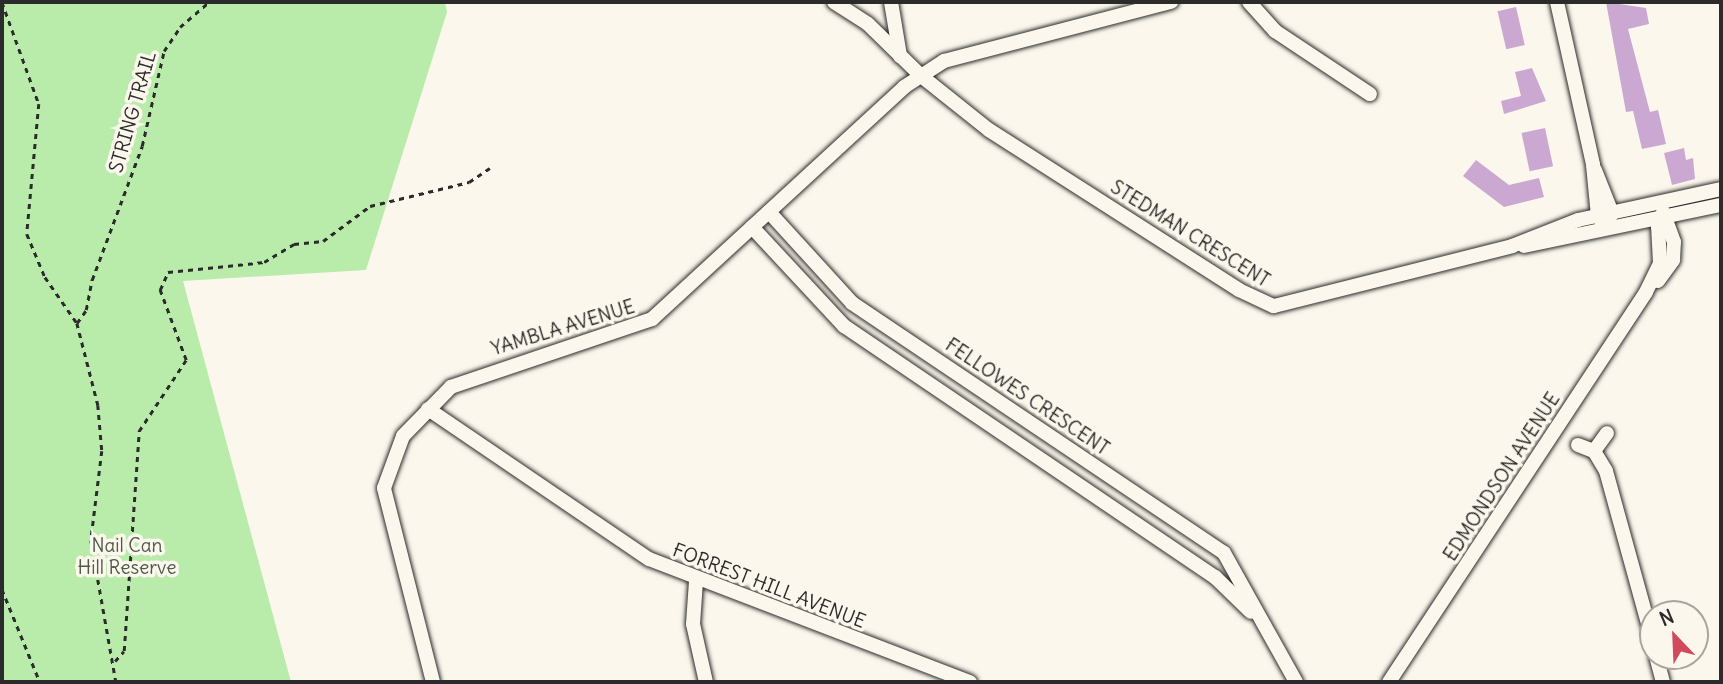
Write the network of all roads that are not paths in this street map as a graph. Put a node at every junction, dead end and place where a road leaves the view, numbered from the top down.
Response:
1 (835, 2) edge
2 (891, 2) edge
3 (1102, 2) edge
4 (1171, 2) edge
5 (1249, 2) edge
6 (1557, 2) edge
7 (1106, 18) junction
8 (900, 56) junction
9 (920, 75) junction
10 (1370, 94) dead end
11 (1721, 189) edge
12 (1721, 205) edge
13 (1663, 211) junction
14 (769, 212) junction
15 (1605, 218) junction
16 (752, 227) junction
17 (428, 409) junction
18 (1607, 433) dead end
19 (1578, 445) dead end
20 (1594, 451) junction
21 (696, 581) junction
22 (1642, 600) edge
23 (1254, 615) junction
24 (433, 682) edge
25 (706, 682) edge
26 (970, 682) edge
27 (1296, 682) edge
28 (1390, 682) edge

1 - 8 street, STEDMAN CRESCENT
2 - 8 street
3 - 7 street
4 - 7 street, YAMBLA AVENUE
5 - 10 street
6 - 15 street
7 - 9 street, YAMBLA AVENUE
8 - 9 street, STEDMAN CRESCENT
9 - 14 street, YAMBLA AVENUE
9 - 15 street, STEDMAN CRESCENT
11 - 13 street, STEDMAN CRESCENT
12 - 13 street, STEDMAN CRESCENT
13 - 15 street, STEDMAN CRESCENT
13 - 28 street, EDMONDSON AVENUE
14 - 16 street, YAMBLA AVENUE
14 - 23 street, FELLOWES CRESCENT
16 - 17 street, YAMBLA AVENUE
16 - 23 street, FELLOWES CRESCENT
17 - 21 street, FORREST HILL AVENUE
17 - 24 street, YAMBLA AVENUE
18 - 20 street
19 - 20 street
20 - 22 street
21 - 25 street
21 - 26 street, FORREST HILL AVENUE
23 - 27 street, FELLOWES CRESCENT

